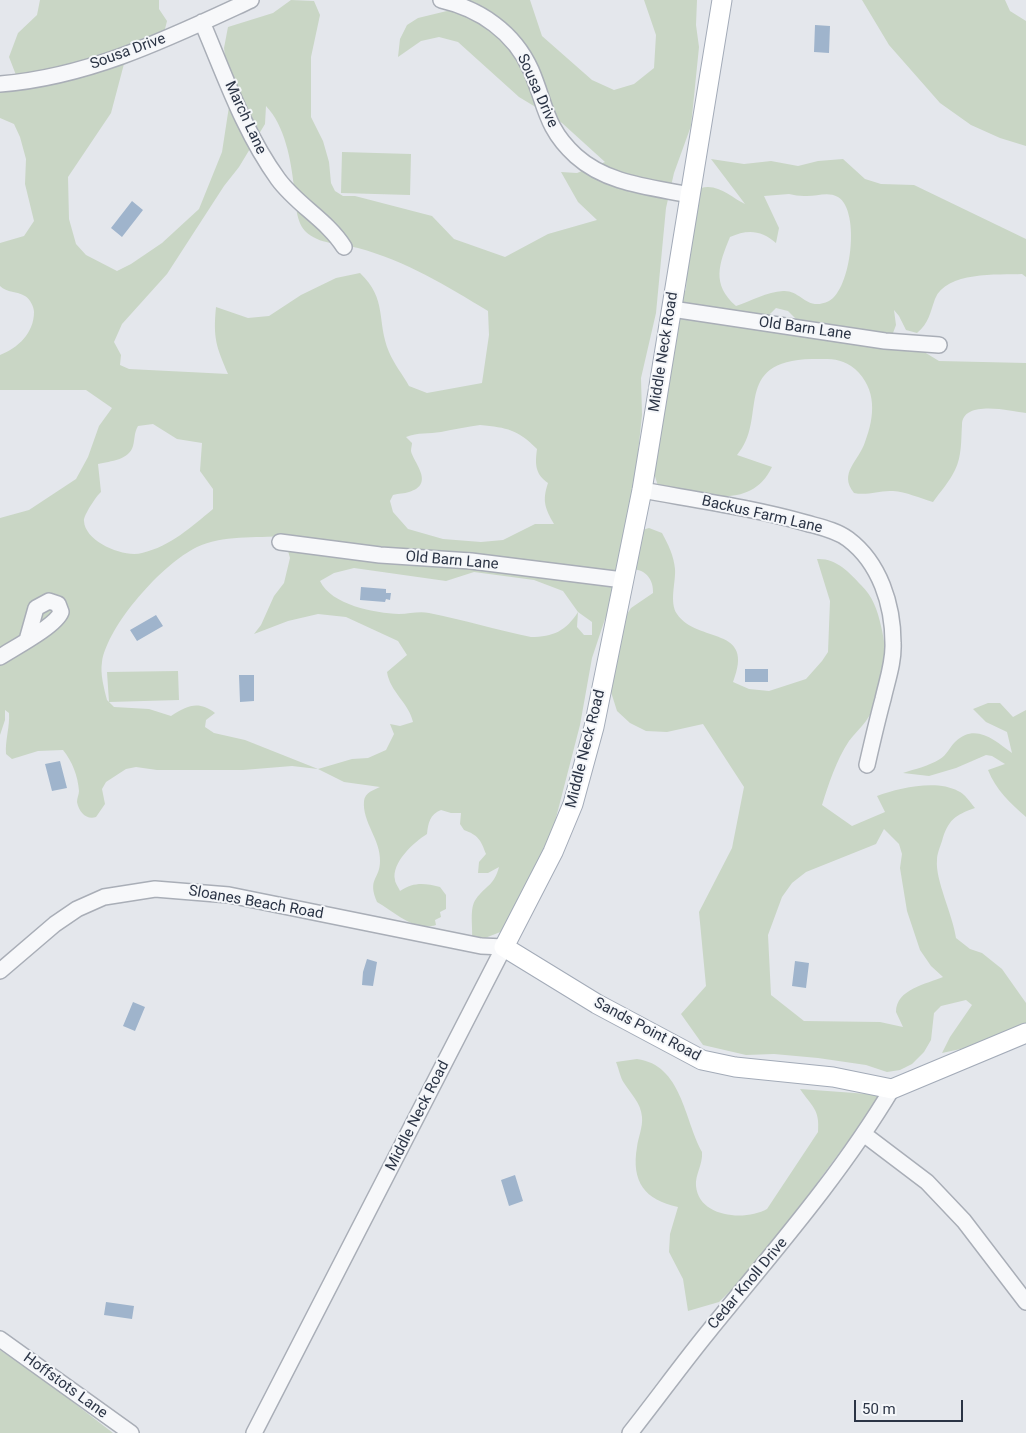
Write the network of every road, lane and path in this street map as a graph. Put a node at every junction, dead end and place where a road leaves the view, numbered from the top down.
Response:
1 (251, 0) edge
2 (441, 0) edge
3 (722, 0) edge
4 (202, 22) junction
5 (0, 84) edge
6 (690, 195) junction
7 (344, 247) dead end
8 (672, 309) junction
9 (939, 345) dead end
10 (642, 490) junction
11 (280, 542) dead end
12 (623, 580) junction
13 (27, 640) dead end
14 (0, 657) edge
15 (867, 765) dead end
16 (504, 947) junction
17 (0, 969) edge
18 (1026, 1033) edge
19 (892, 1089) junction
20 (865, 1135) junction
21 (1026, 1302) edge
22 (0, 1339) edge
23 (131, 1433) edge
24 (254, 1433) edge
25 (630, 1433) edge

1 - 4 street, Sousa Drive
2 - 6 street, Sousa Drive
3 - 6 main road, Middle Neck Road
4 - 5 street, Sousa Drive
4 - 7 street, March Lane
6 - 8 main road, Middle Neck Road
8 - 9 street, Old Barn Lane
8 - 10 main road, Middle Neck Road
10 - 12 main road, Middle Neck Road
10 - 15 street, Backus Farm Lane
11 - 12 street, Old Barn Lane
12 - 16 main road, Middle Neck Road
13 - 14 street
16 - 17 street, Sloanes Beach Road
16 - 19 main road, Sands Point Road
16 - 24 street, Middle Neck Road
18 - 19 main road
19 - 20 street
20 - 21 street
20 - 25 street, Cedar Knoll Drive
22 - 23 street, Hoffstots Lane

